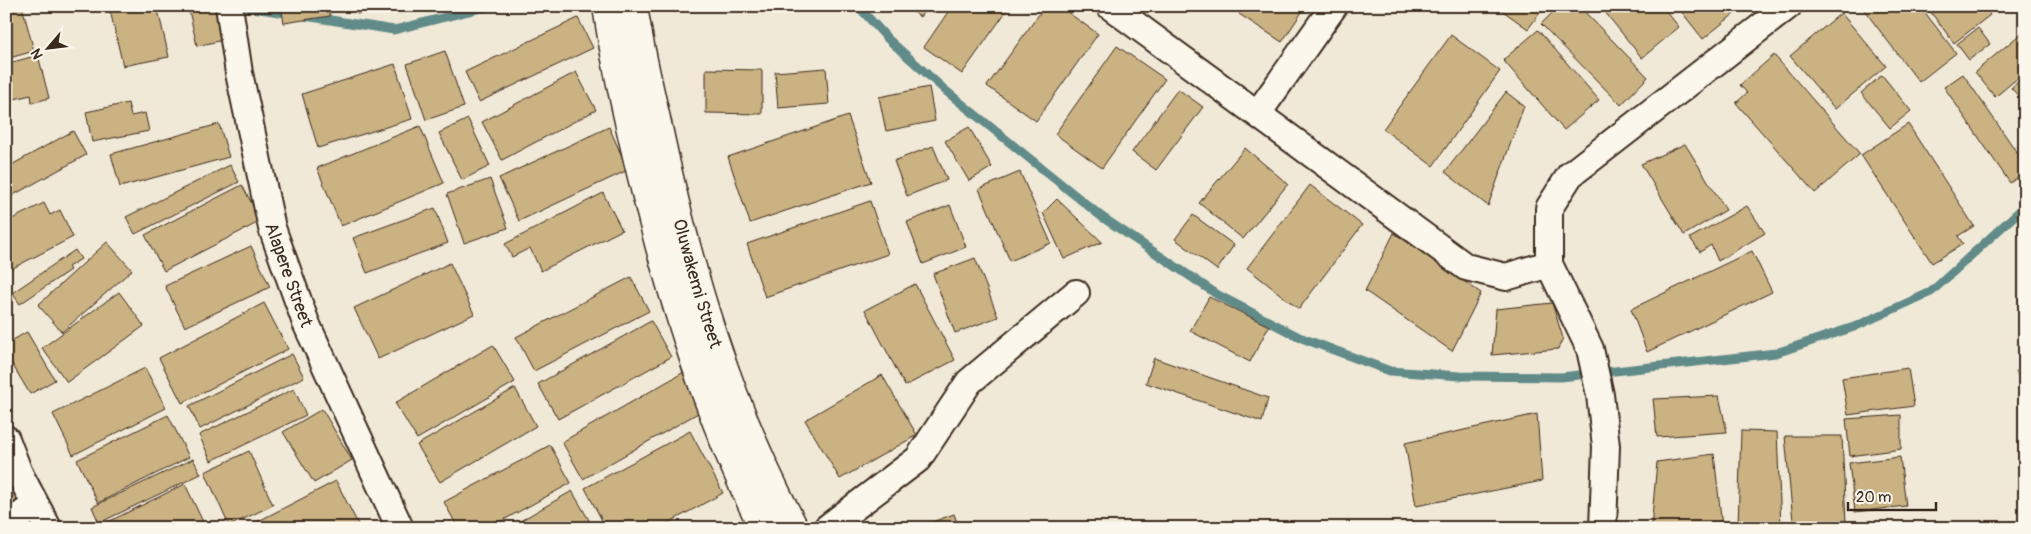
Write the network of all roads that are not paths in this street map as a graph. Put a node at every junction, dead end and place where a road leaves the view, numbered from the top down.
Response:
1 (229, 6) edge
2 (1110, 6) edge
3 (1334, 6) edge
4 (1788, 6) edge
5 (622, 18) edge
6 (1258, 113) junction
7 (1550, 264) junction
8 (1076, 293) dead end
9 (6, 439) edge
10 (35, 505) junction
11 (6, 526) edge
12 (48, 528) edge
13 (400, 528) edge
14 (764, 528) edge
15 (794, 528) edge
16 (827, 528) edge
17 (1603, 528) edge

1 - 13 street, Alapere Street
2 - 6 street
3 - 6 street
4 - 7 street
5 - 14 street, Oluwakemi Street
5 - 15 street, Oluwakemi Street
6 - 7 street
7 - 17 street
8 - 16 street
9 - 10 street
10 - 11 street
10 - 12 street

